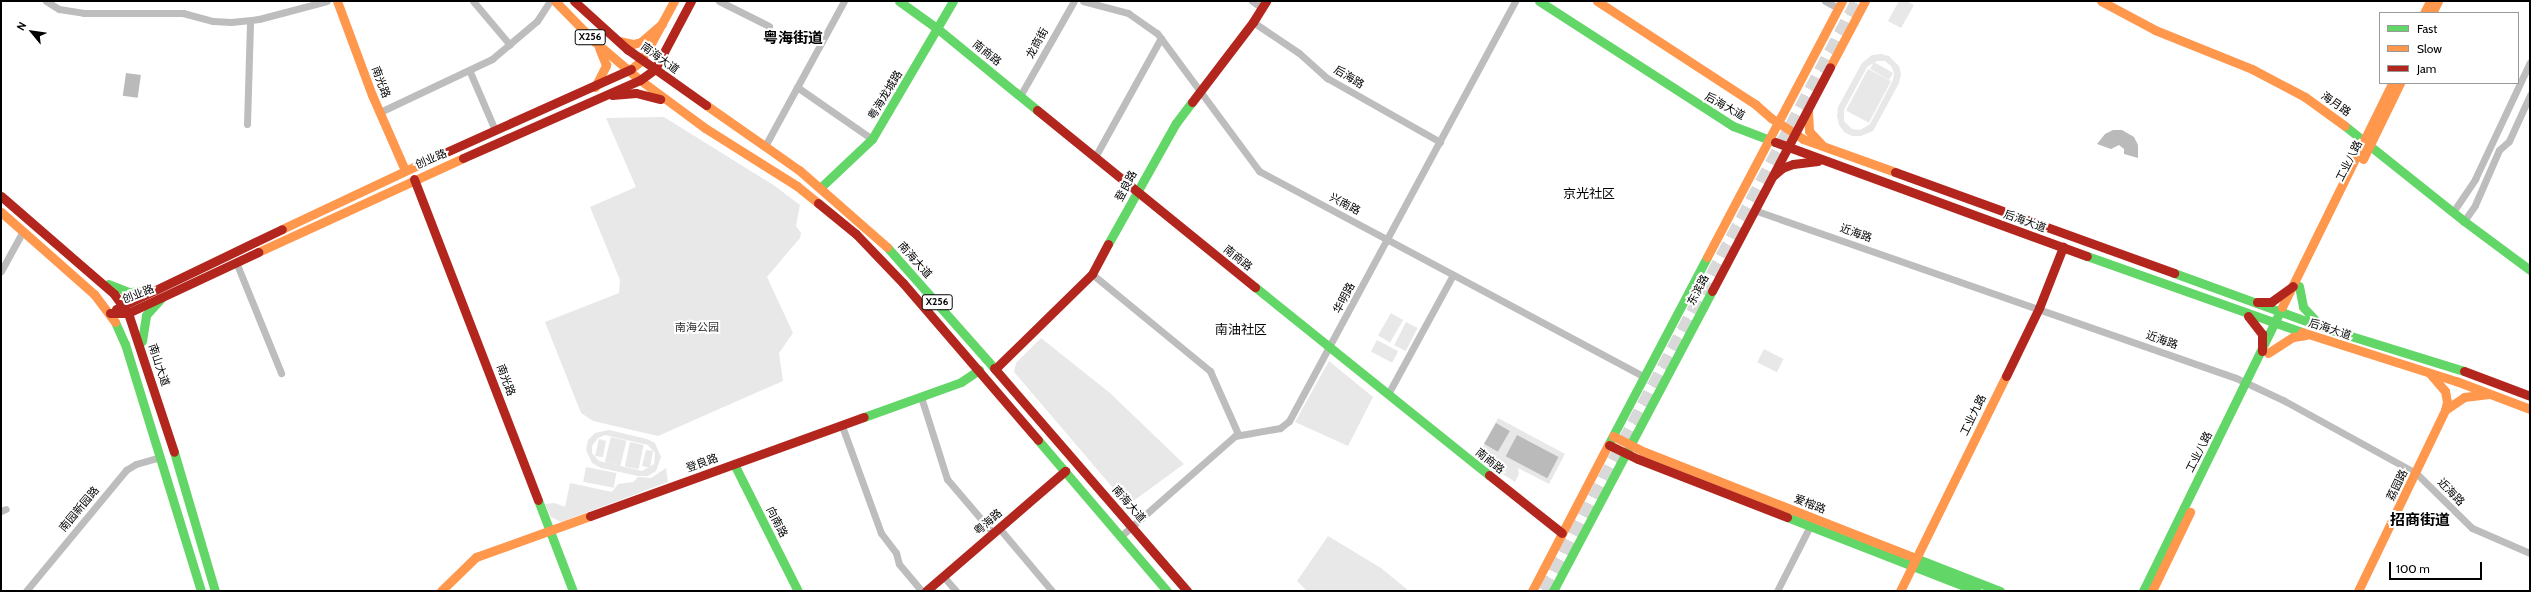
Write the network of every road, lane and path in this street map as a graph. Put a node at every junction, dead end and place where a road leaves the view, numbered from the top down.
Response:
1 (46, 1) edge
2 (327, 1) edge
3 (337, 1) edge
4 (473, 1) edge
5 (550, 1) edge
6 (555, 1) edge
7 (574, 1) edge
8 (674, 1) edge
9 (691, 1) edge
10 (719, 1) edge
11 (844, 1) edge
12 (899, 1) edge
13 (953, 1) edge
14 (1074, 1) edge
15 (1083, 1) edge
16 (1252, 1) edge
17 (1515, 1) edge
18 (1539, 1) edge
19 (1597, 1) edge
20 (1825, 1) edge
21 (1865, 1) edge
22 (2101, 1) edge
23 (2430, 1) edge
24 (2438, 1) edge
25 (1264, 4) edge
26 (1840, 5) edge
27 (2424, 12) edge
28 (2432, 12) edge
29 (250, 21) junction
30 (1253, 22) junction
31 (662, 24) junction
32 (769, 26) dead end
33 (938, 29) junction
34 (1161, 38) junction
35 (614, 39) junction
36 (594, 41) junction
37 (510, 45) junction
38 (642, 60) junction
39 (2530, 62) edge
40 (628, 70) junction
41 (654, 70) junction
42 (470, 72) junction
43 (640, 80) junction
44 (2392, 84) edge
45 (2399, 84) edge
46 (595, 86) junction
47 (797, 87) junction
48 (1200, 90) junction
49 (612, 94) junction
50 (2530, 95) edge
51 (1020, 96) junction
52 (1791, 97) junction
53 (670, 103) junction
54 (1763, 110) junction
55 (1808, 111) junction
56 (380, 112) junction
57 (1778, 123) junction
58 (247, 124) dead end
59 (495, 130) junction
60 (1745, 131) junction
61 (1794, 135) junction
62 (872, 139) junction
63 (1769, 140) junction
64 (1440, 142) junction
65 (2368, 142) junction
66 (765, 146) junction
67 (1788, 147) junction
68 (1825, 147) junction
69 (1095, 157) junction
70 (1823, 161) junction
71 (1755, 168) junction
72 (405, 170) junction
73 (1772, 177) junction
74 (414, 180) junction
75 (820, 188) junction
76 (1137, 191) junction
77 (1, 196) edge
78 (1754, 210) junction
79 (1, 212) edge
80 (2453, 212) junction
81 (2464, 221) junction
82 (23, 231) junction
83 (1388, 240) junction
84 (2063, 247) junction
85 (236, 262) junction
86 (2530, 270) edge
87 (1, 271) edge
88 (88, 272) junction
89 (1092, 274) junction
90 (1453, 275) junction
91 (2296, 286) junction
92 (151, 290) junction
93 (162, 297) junction
94 (2248, 300) junction
95 (123, 305) junction
96 (2039, 308) junction
97 (110, 313) junction
98 (128, 313) junction
99 (2244, 313) junction
100 (2283, 313) junction
101 (2278, 325) junction
102 (2325, 328) junction
103 (2311, 335) junction
104 (1330, 348) junction
105 (142, 350) junction
106 (2265, 352) junction
107 (979, 370) junction
108 (995, 370) junction
109 (281, 373) dead end
110 (2429, 373) junction
111 (1644, 377) junction
112 (2250, 384) junction
113 (1388, 394) junction
114 (2491, 394) junction
115 (2530, 396) edge
116 (921, 397) junction
117 (2530, 409) edge
118 (2446, 410) junction
119 (842, 426) junction
120 (1238, 434) junction
121 (1613, 436) junction
122 (1609, 445) junction
123 (1628, 449) junction
124 (160, 457) junction
125 (734, 464) junction
126 (1065, 471) junction
127 (2416, 473) junction
128 (1811, 522) junction
129 (1132, 526) junction
130 (551, 530) junction
131 (996, 531) junction
132 (1562, 533) junction
133 (1121, 536) junction
134 (2530, 553) edge
135 (1914, 563) junction
136 (944, 576) junction
137 (26, 591) edge
138 (201, 591) edge
139 (215, 591) edge
140 (441, 591) edge
141 (573, 591) edge
142 (798, 591) edge
143 (922, 591) edge
144 (926, 591) edge
145 (956, 591) edge
146 (1052, 591) edge
147 (1167, 591) edge
148 (1187, 591) edge
149 (1532, 591) edge
150 (1554, 591) edge
151 (1777, 591) edge
152 (1900, 591) edge
153 (1977, 591) edge
154 (2000, 591) edge
155 (2143, 591) edge
156 (2152, 591) edge
157 (2358, 591) edge

1 - 29 street
2 - 29 street
3 - 56 main road, 南光路
4 - 37 street
5 - 37 street
6 - 36 main road, X256
7 - 35 main road, 南海大道 / X256
8 - 31 main road, 创业路
9 - 41 main road, 创业路
10 - 32 street
11 - 47 street
12 - 33 main road, 南商路
13 - 33 main road, 粤海龙城路
14 - 51 street, 龙商街
15 - 34 street, 兴南路
16 - 25 street
17 - 64 street, 华明路
18 - 60 main road, 后海大道
19 - 54 main road, 后海大道
20 - 26 street
21 - 55 main road, 东滨路
22 - 65 main road, 海月路
23 - 27 main road
24 - 28 main road
25 - 30 main road, 登良路
26 - 52 main road, 东滨路
29 - 58 street
30 - 48 main road, 登良路
30 - 64 street, 后海路
31 - 35 main road
31 - 38 main road, 创业路
33 - 51 main road, 南商路
33 - 62 main road, 粤海龙城路
34 - 48 street, 兴南路
34 - 69 street
35 - 38 main road, 南海大道 / X256
36 - 40 main road, X256
36 - 46 main road
37 - 42 street
38 - 40 main road, 创业路
38 - 41 main road, 南海大道 / X256
39 - 80 street
40 - 43 main road, X256
40 - 46 main road, 创业路
41 - 43 main road, 创业路
41 - 66 main road, 南海大道 / X256
42 - 56 street
42 - 59 street
43 - 49 main road, 创业路
43 - 53 main road, X256
44 - 65 main road, 工业八路
45 - 65 main road, 工业八路
46 - 59 main road, 创业路
47 - 62 street
47 - 66 street
48 - 76 main road, 登良路
48 - 83 street, 兴南路
49 - 53 main road
49 - 74 main road, 创业路
50 - 81 street
51 - 69 main road, 南商路
52 - 54 main road
52 - 57 main road, 东滨路
53 - 107 main road, X256
54 - 57 main road, 后海大道
55 - 61 main road, 东滨路
55 - 68 main road
56 - 72 main road, 南光路
57 - 61 main road, 后海大道
57 - 63 main road, 东滨路
59 - 72 main road, 创业路
60 - 63 main road, 后海大道
60 - 71 main road
61 - 67 main road, 东滨路
61 - 68 main road, 后海大道
62 - 75 main road, 粤海龙城路
63 - 67 main road, 后海大道
63 - 71 main road, 东滨路
64 - 83 street, 华明路
65 - 80 main road, 海月路
65 - 91 main road, 工业八路
66 - 75 main road, 南海大道 / X256
67 - 70 main road, 后海大道
67 - 73 main road, 东滨路
68 - 94 main road, 后海大道
69 - 76 main road, 南商路
70 - 73 main road
70 - 84 main road, 后海大道
71 - 111 main road, 东滨路
72 - 92 main road, 创业路
73 - 78 main road, 东滨路
74 - 85 main road, 创业路
74 - 130 main road, 南光路
75 - 108 main road, 南海大道 / X256
76 - 89 main road, 登良路
76 - 104 main road, 南商路
77 - 88 main road, 南山大道
78 - 96 street, 近海路
78 - 123 main road, 东滨路
79 - 82 main road
80 - 81 main road, 海月路
81 - 86 main road, 海月路
82 - 87 street
82 - 97 main road
83 - 90 street, 兴南路
83 - 104 street, 华明路
84 - 96 main road, 工业九路
84 - 99 main road, 后海大道
85 - 93 main road, 创业路
85 - 109 street
88 - 92 main road
88 - 95 main road, 南山大道
89 - 108 main road, 登良路
89 - 120 street
90 - 111 street, 兴南路
90 - 113 street
91 - 94 main road
91 - 100 main road, 工业八路
91 - 102 main road
92 - 95 main road, 创业路
93 - 98 main road, 创业路
93 - 105 main road
94 - 100 main road, 后海大道
95 - 97 main road, 创业路
95 - 98 main road, 南山大道
96 - 112 street, 近海路
96 - 135 main road, 工业九路
97 - 98 main road, 创业路
97 - 124 main road
98 - 105 main road, 南山大道
99 - 101 main road, 后海大道
99 - 106 main road
100 - 101 main road, 工业八路
100 - 102 main road, 后海大道
101 - 103 main road, 后海大道
101 - 106 main road, 工业八路
102 - 115 main road, 后海大道
103 - 106 main road
103 - 110 main road, 后海大道
104 - 113 main road, 南商路
104 - 120 street, 华明路
105 - 139 main road, 南山大道
106 - 112 main road, 工业八路
107 - 116 main road, 登良路
107 - 126 main road, X256
108 - 129 main road, 南海大道 / X256
110 - 114 main road, 后海大道
110 - 118 main road, 荔园路
111 - 121 main road, 东滨路
112 - 127 street, 近海路
112 - 155 main road, 工业八路
112 - 156 main road, 工业八路
113 - 132 main road, 南商路
114 - 117 main road, 后海大道
114 - 118 main road, 荔园路
116 - 119 main road, 登良路
116 - 131 street
118 - 127 main road, 荔园路
119 - 125 main road, 登良路
119 - 143 street
120 - 129 street
121 - 122 main road, 东滨路
121 - 123 main road, 爱榕路
122 - 123 main road, 爱榕路
122 - 132 main road, 东滨路
123 - 128 main road, 爱榕路
123 - 150 main road, 东滨路
124 - 137 street, 南园新园路
124 - 138 main road
125 - 130 main road, 登良路
125 - 142 main road, 向南路
126 - 131 main road, 粤海路
126 - 133 main road, X256
127 - 134 street, 近海路
127 - 157 main road, 荔园路
128 - 135 main road, 爱榕路
128 - 151 street
129 - 133 street
129 - 148 main road, 南海大道 / X256
130 - 140 main road, 登良路
130 - 141 main road, 南光路
131 - 136 main road, 粤海路
131 - 146 street
132 - 149 main road, 东滨路
133 - 147 main road, X256
135 - 152 main road, 工业九路
135 - 153 main road, 爱榕路
135 - 154 main road, 爱榕路
136 - 144 main road, 粤海路
136 - 145 street

